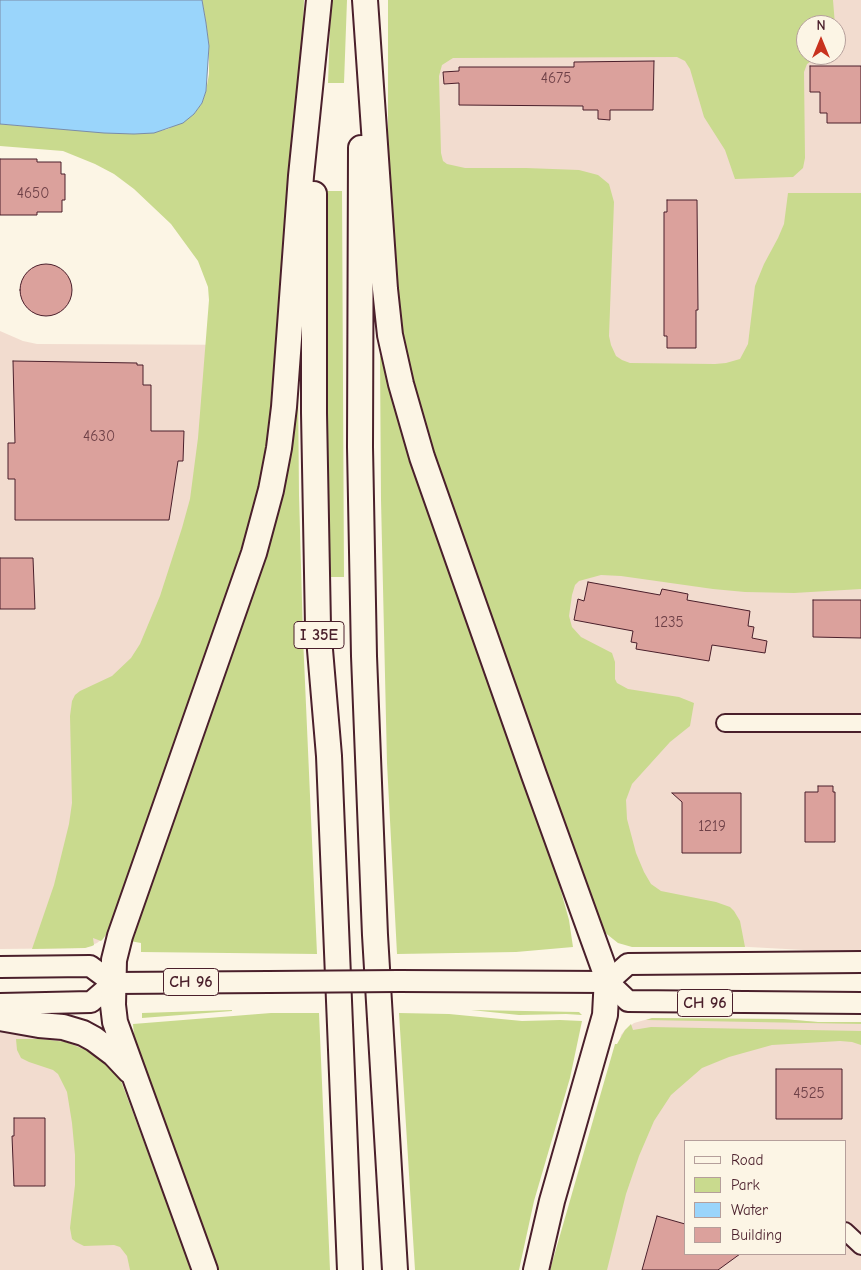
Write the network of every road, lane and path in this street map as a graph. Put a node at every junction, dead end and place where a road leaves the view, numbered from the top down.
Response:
1 (319, 0) edge
2 (365, 0) edge
3 (725, 723) dead end
4 (861, 723) edge
5 (861, 962) edge
6 (0, 967) edge
7 (608, 982) junction
8 (113, 983) junction
9 (861, 1003) edge
10 (0, 1004) edge
11 (0, 1018) edge
12 (135, 1077) junction
13 (846, 1232) edge
14 (861, 1246) edge
15 (205, 1270) edge
16 (350, 1270) edge
17 (395, 1270) edge
18 (536, 1270) edge

1 - 8 highway
1 - 16 highway, I 35E
2 - 7 highway
2 - 17 highway, I 35E
3 - 4 street
5 - 7 main road, CH 96
6 - 8 main road
7 - 8 main road, CH 96, bridge
7 - 9 main road, CH 96
7 - 18 highway
8 - 10 main road
8 - 12 highway
11 - 12 highway
12 - 15 highway
13 - 14 street

